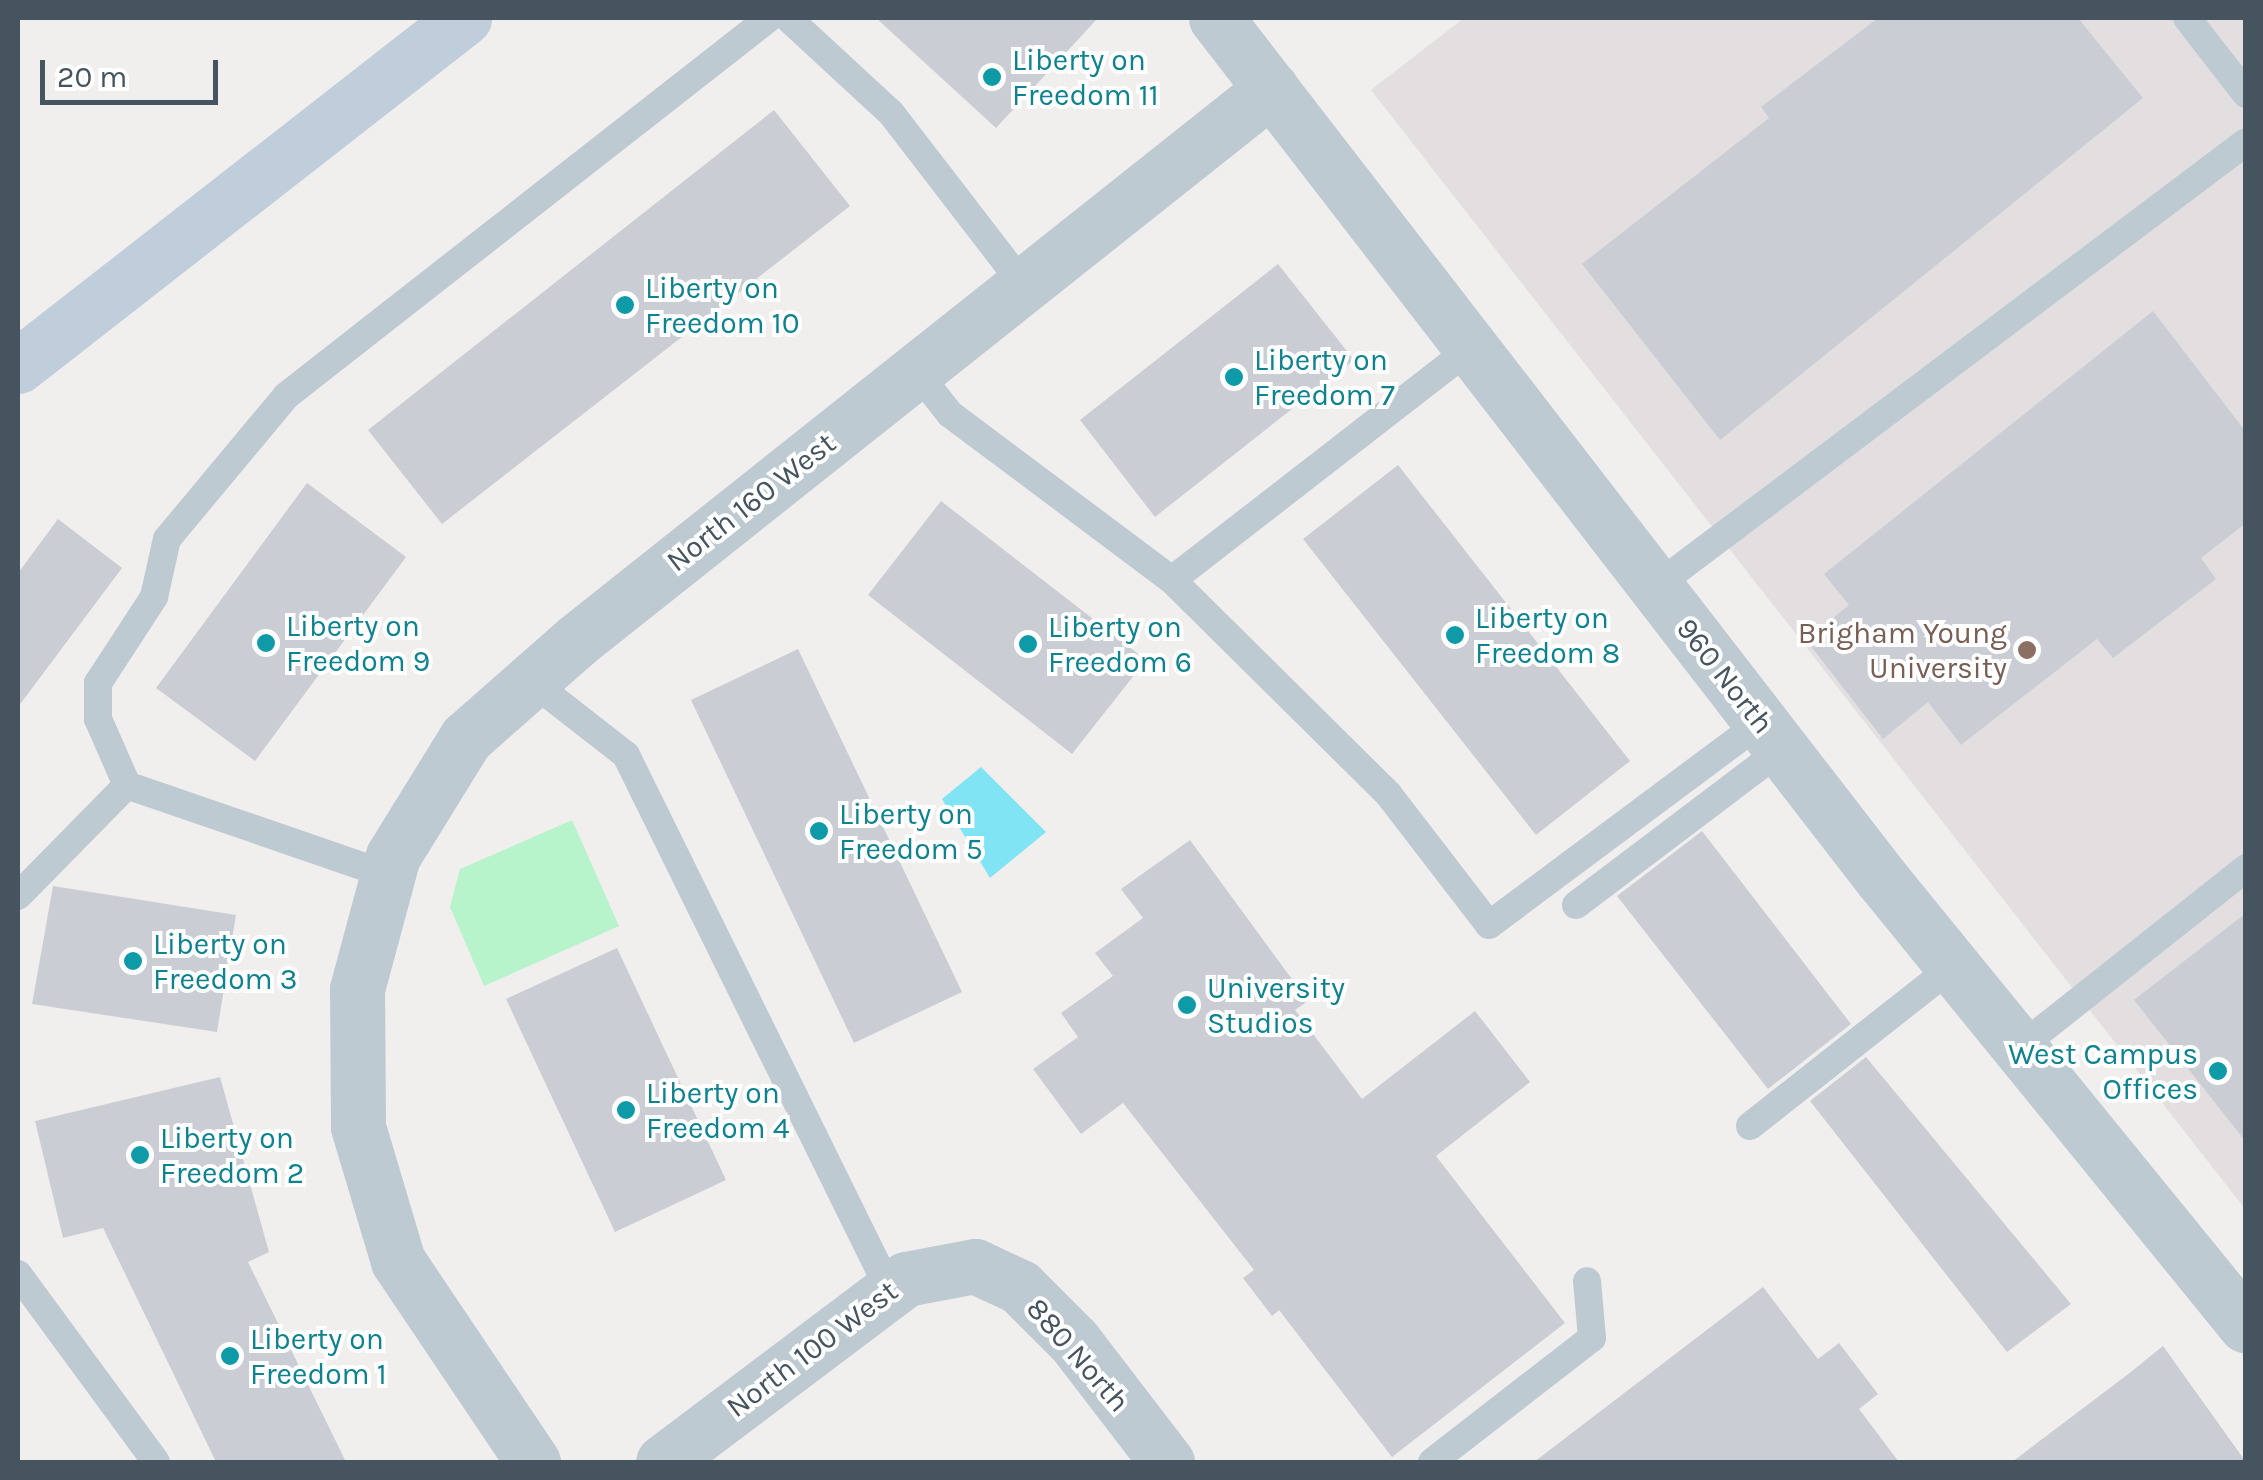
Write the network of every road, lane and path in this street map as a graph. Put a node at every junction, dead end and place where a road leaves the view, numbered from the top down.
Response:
1 (464, 18) edge
2 (769, 18) edge
3 (788, 18) edge
4 (1216, 18) edge
5 (2187, 18) edge
6 (1271, 89) junction
7 (2246, 94) edge
8 (2246, 142) edge
9 (1024, 286) junction
10 (1471, 348) junction
11 (18, 366) edge
12 (916, 371) junction
13 (1172, 580) junction
14 (1656, 586) junction
15 (531, 680) junction
16 (1771, 735) junction
17 (126, 785) junction
18 (2246, 868) edge
19 (388, 875) junction
20 (18, 896) edge
21 (1576, 904) dead end
22 (1952, 966) junction
23 (2020, 1048) junction
24 (1750, 1126) dead end
25 (975, 1266) joint
26 (18, 1274) edge
27 (1587, 1281) dead end
28 (890, 1291) junction
29 (2246, 1326) edge
30 (156, 1462) edge
31 (534, 1462) edge
32 (663, 1462) edge
33 (1166, 1462) edge
34 (1432, 1462) edge

1 - 11 main road
2 - 17 lane
3 - 9 lane
4 - 6 street, 960 North
5 - 7 lane
6 - 9 street, North 160 West
6 - 10 street, 960 North
8 - 14 lane
9 - 12 street, North 160 West
10 - 13 lane
10 - 14 street, 960 North
12 - 13 lane
12 - 15 street, North 160 West
13 - 16 lane
14 - 16 street, 960 North
15 - 19 street, North 160 West
15 - 28 lane
16 - 21 lane
16 - 22 street, 960 North
17 - 19 lane
17 - 20 lane
18 - 23 lane
19 - 31 street, North 160 West
22 - 23 street, 960 North
22 - 24 lane
23 - 29 street, 960 North
25 - 28 street, North 100 West
25 - 33 street, 880 North
26 - 30 lane
27 - 34 lane
28 - 32 street, North 100 West

